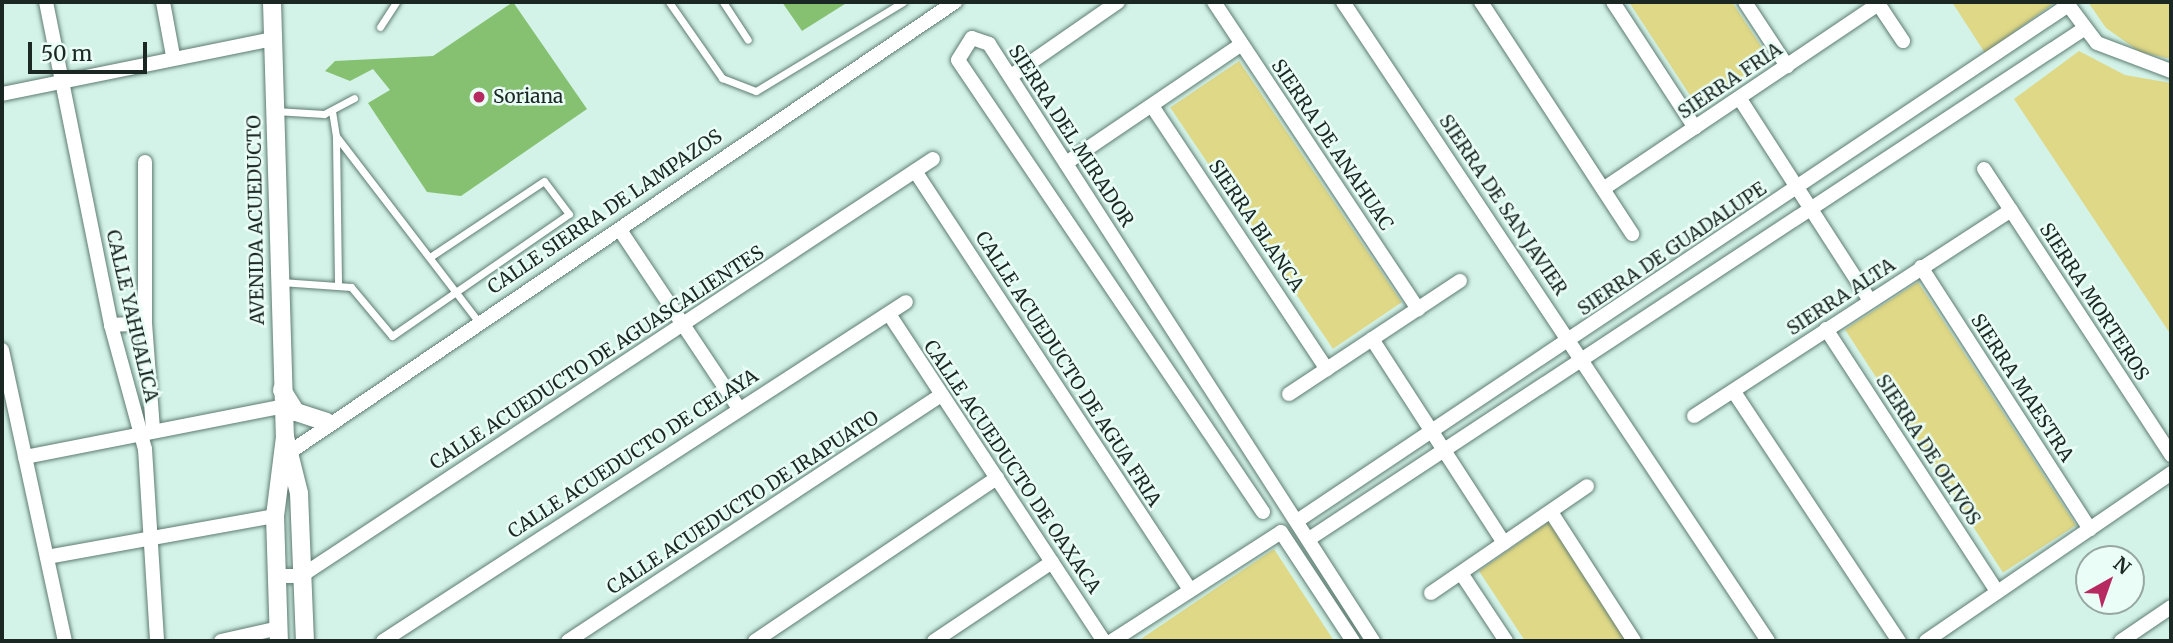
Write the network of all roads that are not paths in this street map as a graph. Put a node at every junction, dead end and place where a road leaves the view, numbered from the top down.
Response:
1 (46, 2) edge
2 (163, 2) edge
3 (272, 2) edge
4 (396, 2) edge
5 (668, 2) edge
6 (723, 2) edge
7 (903, 2) edge
8 (955, 2) edge
9 (1118, 2) edge
10 (1214, 2) edge
11 (1343, 2) edge
12 (1481, 2) edge
13 (1614, 2) edge
14 (1745, 2) edge
15 (1877, 3) edge
16 (2067, 4) edge
17 (380, 27) dead end
18 (2082, 30) junction
19 (273, 39) junction
20 (748, 40) dead end
21 (1903, 41) dead end
22 (1242, 44) junction
23 (173, 56) junction
24 (1787, 66) junction
25 (2171, 71) edge
26 (1011, 76) junction
27 (62, 82) junction
28 (2, 94) edge
29 (354, 98) dead end
30 (1740, 99) junction
31 (1152, 106) junction
32 (275, 111) junction
33 (331, 111) junction
34 (1695, 128) junction
35 (336, 136) junction
36 (933, 159) dead end
37 (145, 162) dead end
38 (1066, 163) junction
39 (1984, 169) dead end
40 (915, 172) junction
41 (1797, 188) junction
42 (1603, 189) junction
43 (1811, 208) junction
44 (2011, 210) junction
45 (620, 230) junction
46 (1632, 234) dead end
47 (430, 257) junction
48 (1921, 267) junction
49 (1460, 281) dead end
50 (277, 282) junction
51 (338, 282) junction
52 (454, 293) junction
53 (1869, 299) junction
54 (906, 302) dead end
55 (1418, 309) junction
56 (889, 314) junction
57 (477, 320) junction
58 (145, 323) junction
59 (683, 324) junction
60 (111, 325) junction
61 (1826, 329) junction
62 (1372, 339) junction
63 (1571, 341) junction
64 (1181, 344) junction
65 (2, 350) edge
66 (1159, 356) junction
67 (1583, 358) junction
68 (1327, 369) junction
69 (1734, 392) junction
70 (1289, 394) dead end
71 (940, 396) junction
72 (281, 399) junction
73 (738, 407) junction
74 (1694, 416) dead end
75 (326, 422) junction
76 (1431, 430) junction
77 (147, 431) junction
78 (286, 449) junction
79 (1445, 451) junction
80 (2171, 455) edge
81 (25, 457) junction
82 (2171, 473) edge
83 (997, 478) junction
84 (1587, 486) dead end
85 (1263, 512) dead end
86 (1551, 512) junction
87 (275, 516) junction
88 (1297, 521) junction
89 (2090, 529) junction
90 (1309, 539) junction
91 (151, 542) junction
92 (1504, 543) junction
93 (47, 557) junction
94 (1052, 562) junction
95 (1461, 573) junction
96 (277, 576) junction
97 (301, 576) junction
98 (1189, 589) junction
99 (1997, 591) junction
100 (1431, 593) dead end
101 (2171, 607) edge
102 (279, 634) edge
103 (65, 641) edge
104 (157, 641) edge
105 (221, 641) edge
106 (305, 641) edge
107 (383, 641) edge
108 (568, 641) edge
109 (755, 641) edge
110 (934, 641) edge
111 (1104, 641) edge
112 (1112, 641) edge
113 (1353, 641) edge
114 (1373, 641) edge
115 (1506, 641) edge
116 (1634, 641) edge
117 (1768, 641) edge
118 (1899, 641) edge
119 (1926, 641) edge
120 (2121, 641) edge

1 - 27 street, CALLE YAHUALICA
2 - 23 street
3 - 19 street, AVENIDA ACUEDUCTO
4 - 17 lane
5 - 7 lane
6 - 20 lane
8 - 45 street, CALLE SIERRA DE LAMPAZOS
9 - 26 street
10 - 22 street, SIERRA DE ANAHUAC
11 - 63 street, SIERRA DE SAN JAVIER
12 - 42 street
13 - 34 street
14 - 24 street
15 - 21 street
15 - 24 street, SIERRA FRIA
16 - 18 street
16 - 41 street, SIERRA DE GUADALUPE
18 - 25 street
18 - 43 street
19 - 23 street
19 - 32 street, AVENIDA ACUEDUCTO
22 - 31 street
22 - 55 street, SIERRA DE ANAHUAC
23 - 27 street
24 - 30 street, SIERRA FRIA
26 - 38 street, SIERRA DEL MIRADOR
26 - 66 street, SIERRA DEL MIRADOR
27 - 28 street
27 - 60 street, CALLE YAHUALICA
29 - 33 lane
30 - 34 street, SIERRA FRIA
30 - 41 street
31 - 38 street
31 - 68 street, SIERRA BLANCA
32 - 33 lane
32 - 50 street, AVENIDA ACUEDUCTO
33 - 35 lane
34 - 42 street, SIERRA FRIA
35 - 47 lane
35 - 51 lane
36 - 40 street, CALLE ACUEDUCTO DE AGUASCALIENTES
37 - 58 street
38 - 64 street, SIERRA DEL MIRADOR
39 - 44 street, SIERRA MORTEROS
40 - 59 street, CALLE ACUEDUCTO DE AGUASCALIENTES
40 - 98 street, CALLE ACUEDUCTO DE AGUA FRIA
41 - 43 street
41 - 63 street, SIERRA DE GUADALUPE
42 - 46 street
43 - 53 street
43 - 67 street
44 - 48 street, SIERRA ALTA
44 - 80 street, SIERRA MORTEROS
45 - 57 street, CALLE SIERRA DE LAMPAZOS
45 - 59 street
47 - 52 lane
47 - 52 lane
48 - 53 street, SIERRA ALTA
48 - 89 street, SIERRA MAESTRA
49 - 55 street
50 - 51 lane
50 - 72 street, AVENIDA ACUEDUCTO
51 - 52 lane
52 - 57 lane
53 - 61 street, SIERRA ALTA
54 - 56 street, CALLE ACUEDUCTO DE CELAYA
55 - 62 street
56 - 71 street, CALLE ACUEDUCTO DE OAXACA
56 - 73 street, CALLE ACUEDUCTO DE CELAYA
57 - 75 street, CALLE SIERRA DE LAMPAZOS
58 - 60 street
58 - 77 street
59 - 73 street
59 - 97 street, CALLE ACUEDUCTO DE AGUASCALIENTES
60 - 77 street, CALLE YAHUALICA
61 - 69 street, SIERRA ALTA
61 - 99 street, SIERRA DE OLIVOS
62 - 68 street
62 - 76 street
63 - 67 street, SIERRA DE SAN JAVIER
63 - 76 street, SIERRA DE GUADALUPE
64 - 66 street
64 - 88 street, SIERRA DEL MIRADOR
65 - 81 street
66 - 85 street, SIERRA DEL MIRADOR
67 - 79 street
67 - 117 street, SIERRA DE SAN JAVIER
68 - 70 street
69 - 74 street, SIERRA ALTA
69 - 118 street
71 - 83 street, CALLE ACUEDUCTO DE OAXACA
71 - 108 street, CALLE ACUEDUCTO DE IRAPUATO
72 - 75 street
72 - 77 street
72 - 78 street, AVENIDA ACUEDUCTO
73 - 107 street, CALLE ACUEDUCTO DE CELAYA
75 - 78 street, CALLE SIERRA DE LAMPAZOS
76 - 79 street
76 - 88 street, SIERRA DE GUADALUPE
77 - 81 street
77 - 91 street, CALLE YAHUALICA
78 - 87 street, AVENIDA ACUEDUCTO
78 - 97 street, AVENIDA ACUEDUCTO
79 - 90 street
79 - 92 street
81 - 93 street
82 - 89 street
83 - 94 street, CALLE ACUEDUCTO DE OAXACA
83 - 109 street
84 - 86 street
86 - 92 street
86 - 116 street
87 - 91 street
87 - 96 street, AVENIDA ACUEDUCTO
88 - 90 street, SIERRA DEL MIRADOR
89 - 99 street
90 - 114 street, SIERRA DEL MIRADOR
91 - 93 street
91 - 104 street, CALLE YAHUALICA
92 - 95 street
93 - 103 street
94 - 110 street
94 - 111 street, CALLE ACUEDUCTO DE OAXACA
95 - 100 street
95 - 115 street
96 - 97 street
96 - 102 street, AVENIDA ACUEDUCTO
97 - 106 street, AVENIDA ACUEDUCTO
98 - 112 street
98 - 113 street
99 - 119 street
101 - 120 street
102 - 105 street

